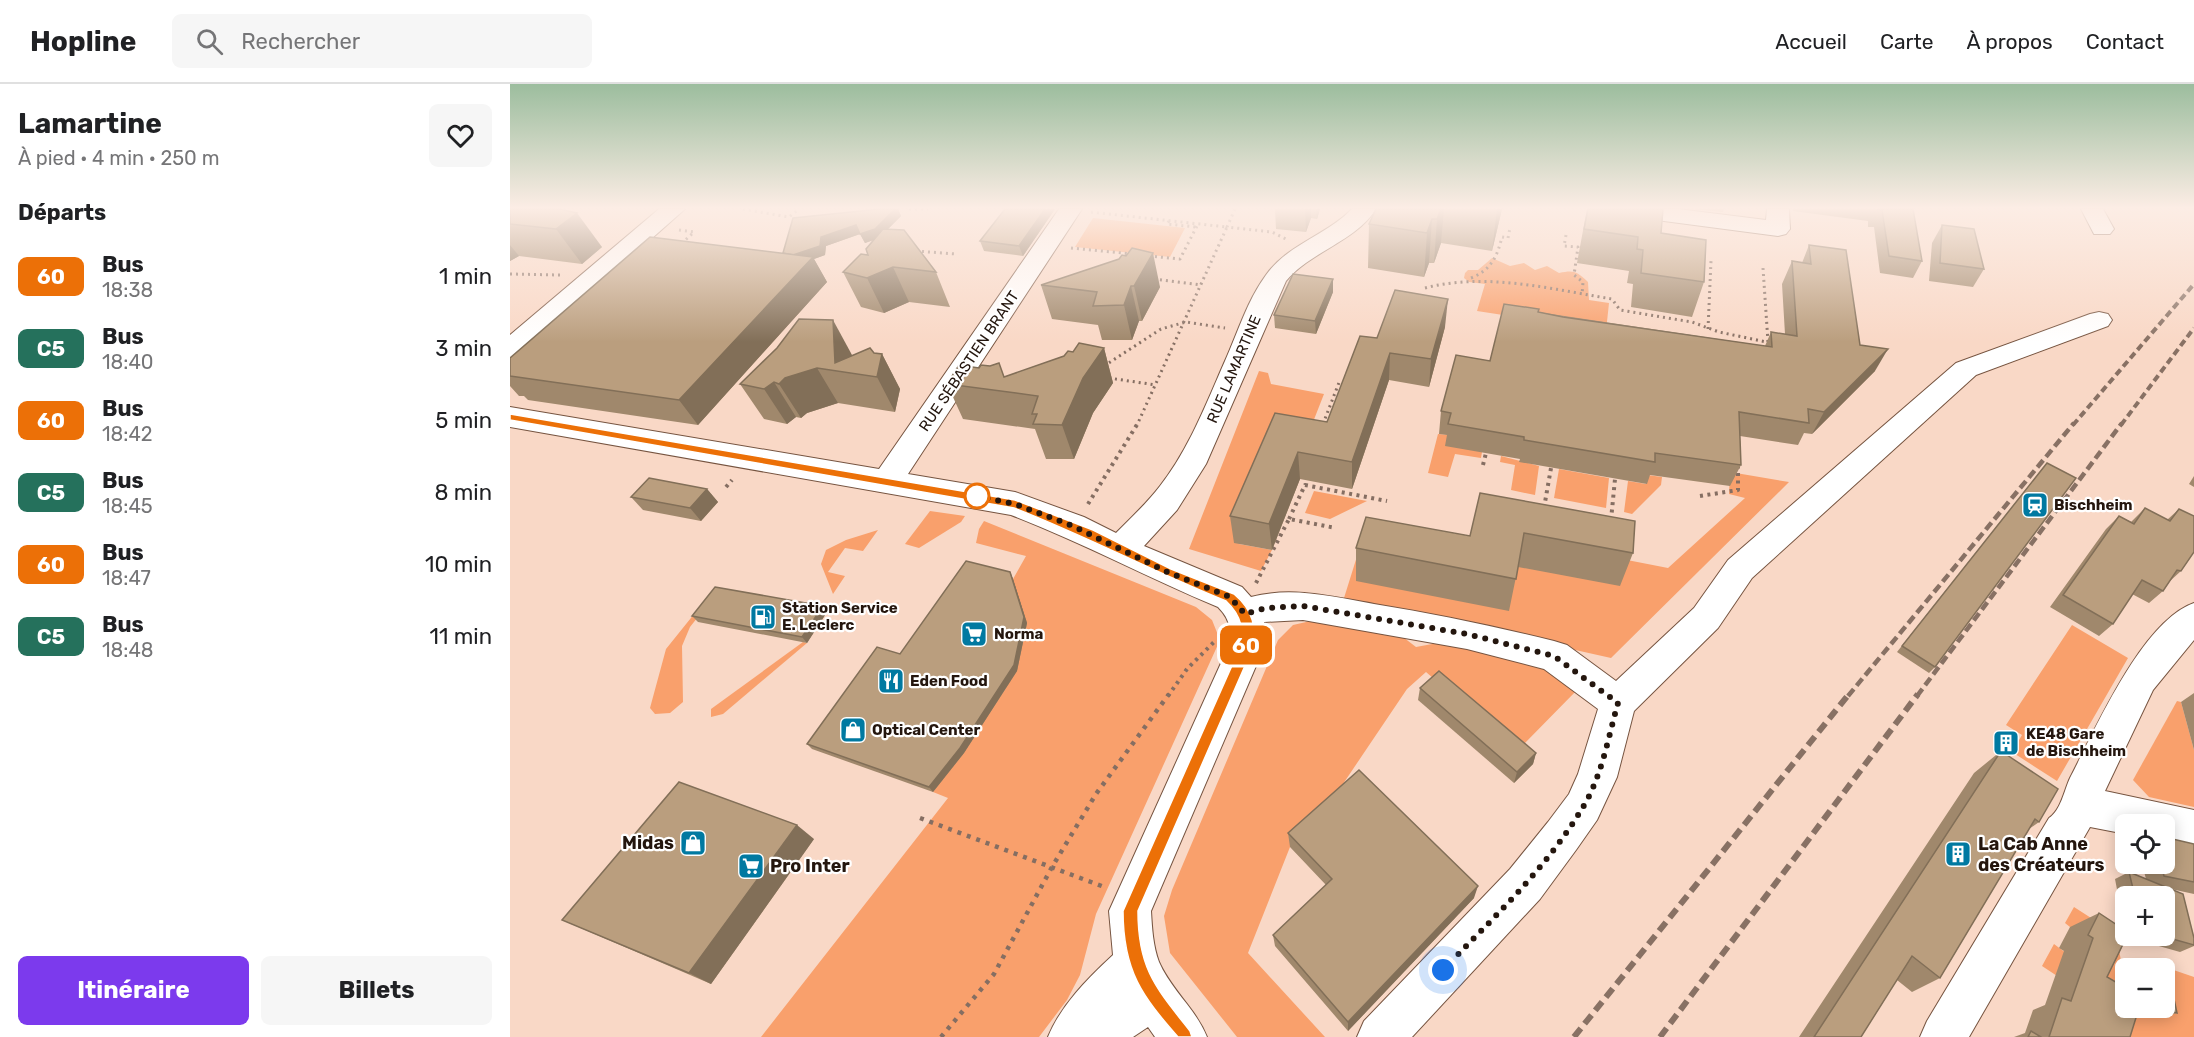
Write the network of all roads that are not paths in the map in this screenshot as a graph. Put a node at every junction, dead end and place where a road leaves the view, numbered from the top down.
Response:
1 (621, 253) edge
2 (1047, 253) edge
3 (1306, 253) edge
4 (2099, 320) dead end
5 (510, 349) edge
6 (510, 417) edge
7 (886, 483) junction
8 (1122, 548) junction
9 (1240, 611) junction
10 (2194, 617) edge
11 (1618, 703) junction
12 (2079, 805) junction
13 (2194, 830) edge
14 (1144, 980) junction
15 (1071, 1037) edge
16 (1094, 1037) edge
17 (1184, 1037) edge
18 (1380, 1037) edge
19 (1943, 1037) edge

1 - 5 street
2 - 7 street, RUE SÉBASTIEN BRANT
3 - 8 street, RUE LAMARTINE
4 - 11 street
6 - 7 street
7 - 8 street
8 - 9 street
9 - 11 street
9 - 14 street
10 - 12 street
11 - 18 street
12 - 13 street
12 - 19 street
14 - 15 street
14 - 16 street
14 - 17 street

